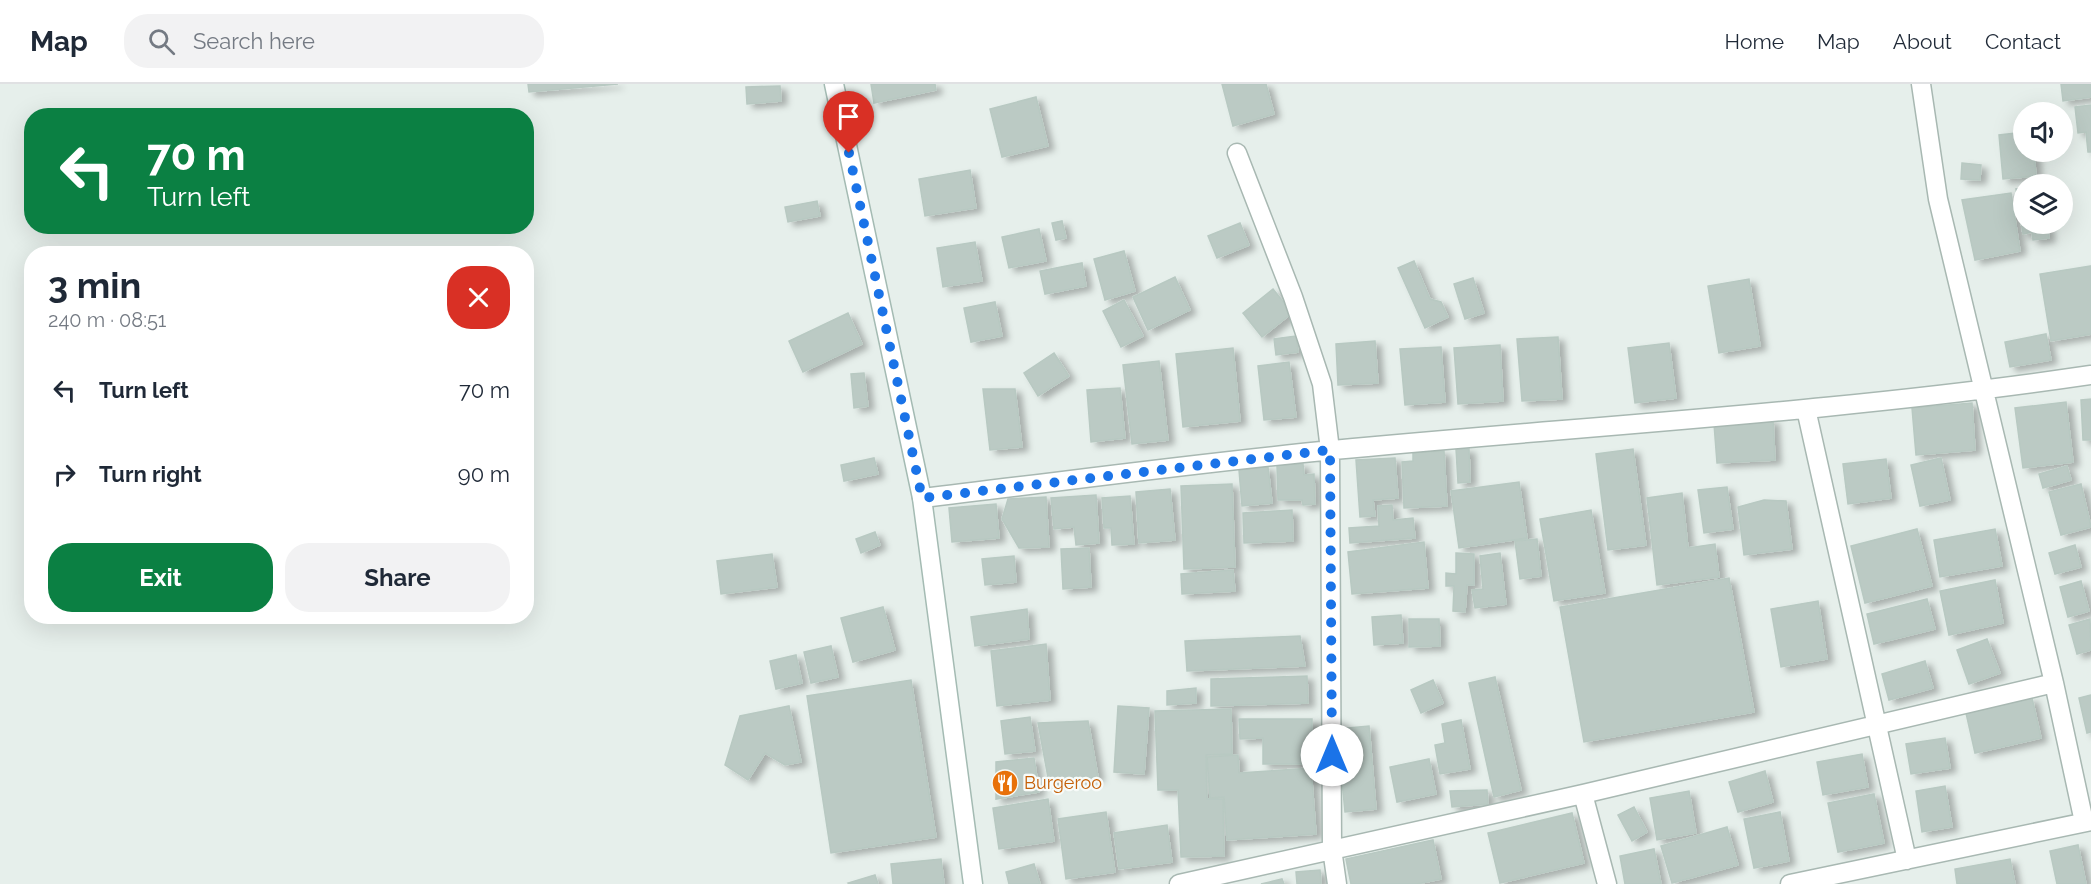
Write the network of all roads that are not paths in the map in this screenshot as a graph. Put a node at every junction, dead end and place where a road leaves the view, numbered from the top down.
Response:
1 (834, 84) edge
2 (1921, 84) edge
3 (1237, 153) dead end
4 (2091, 375) edge
5 (1983, 391) junction
6 (1806, 409) junction
7 (1330, 450) junction
8 (922, 498) junction
9 (2054, 683) junction
10 (1876, 725) junction
11 (1583, 794) junction
12 (2087, 822) edge
13 (1332, 849) junction
14 (1907, 860) junction
15 (973, 884) edge
16 (1179, 884) edge
17 (1337, 884) edge
18 (1607, 884) edge
19 (1790, 884) edge

1 - 8 street
2 - 5 street
3 - 7 street
4 - 5 street
5 - 6 street
5 - 9 street
6 - 7 street
6 - 10 street
7 - 8 street
7 - 13 street
8 - 15 street
9 - 10 street
9 - 12 street
10 - 11 street
10 - 14 street
11 - 13 street
11 - 18 street
12 - 14 street
13 - 16 street
13 - 17 street
14 - 19 street

